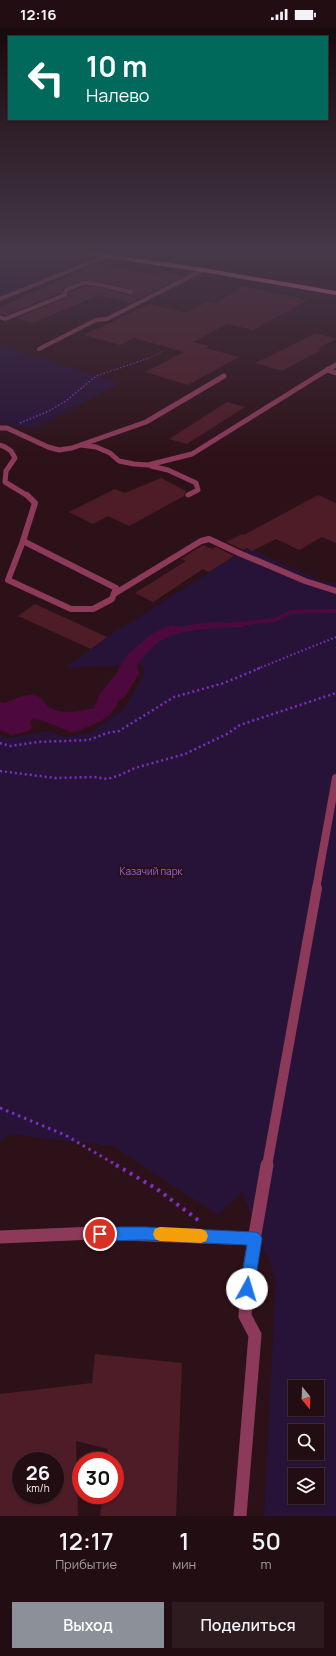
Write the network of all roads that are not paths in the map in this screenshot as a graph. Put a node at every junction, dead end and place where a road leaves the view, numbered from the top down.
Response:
1 (102, 319) edge
2 (40, 349) dead end
3 (336, 365) edge
4 (327, 370) junction
5 (336, 373) edge
6 (224, 376) dead end
7 (0, 428) edge
8 (81, 445) junction
9 (2, 446) edge
10 (148, 465) junction
11 (188, 495) dead end
12 (23, 541) junction
13 (336, 591) edge
14 (114, 594) junction
15 (336, 778) edge
16 (0, 1237) edge
17 (255, 1239) junction
18 (240, 1516) edge

1 - 2 street
3 - 4 street
4 - 5 street
4 - 10 street
6 - 8 street
7 - 8 street
8 - 10 street
9 - 12 street
10 - 11 street
12 - 14 street
12 - 14 street
13 - 14 street
15 - 17 street
16 - 17 street
17 - 18 street

